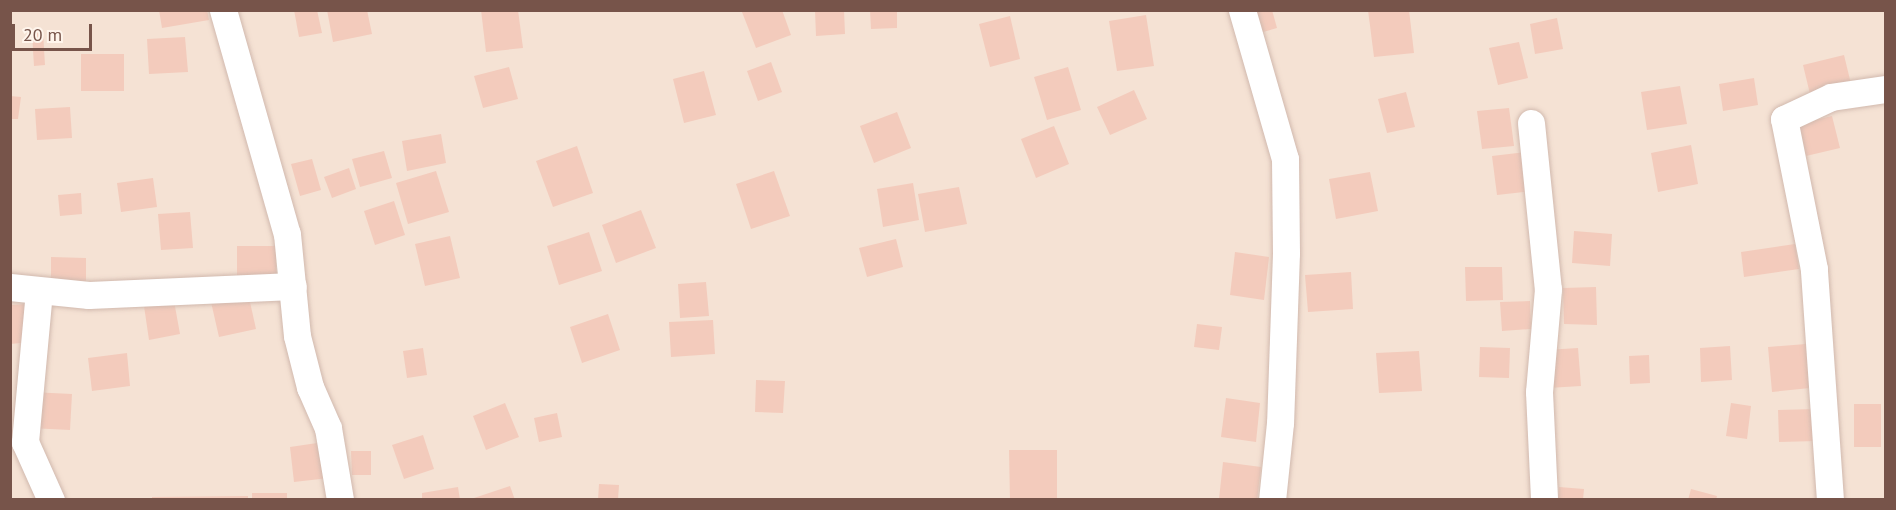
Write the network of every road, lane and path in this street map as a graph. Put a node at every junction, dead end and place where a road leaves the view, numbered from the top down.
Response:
1 (223, 10) edge
2 (1242, 10) edge
3 (1886, 89) edge
4 (1531, 123) dead end
5 (293, 286) junction
6 (10, 287) edge
7 (39, 291) junction
8 (51, 500) edge
9 (340, 500) edge
10 (1272, 500) edge
11 (1544, 500) edge
12 (1830, 500) edge

1 - 5 street
2 - 10 street
3 - 12 street
4 - 11 street
5 - 7 street
5 - 9 street
6 - 7 street
7 - 8 street

